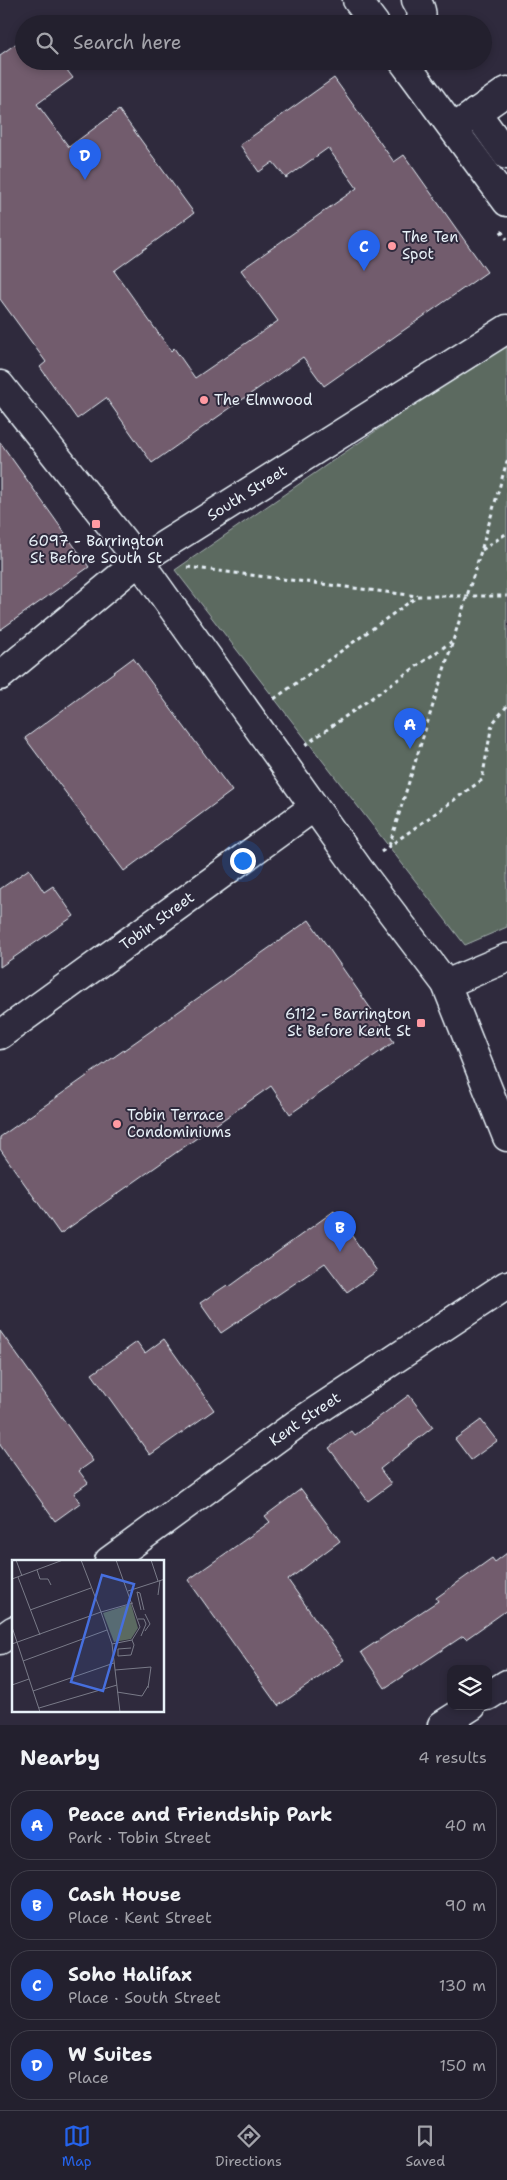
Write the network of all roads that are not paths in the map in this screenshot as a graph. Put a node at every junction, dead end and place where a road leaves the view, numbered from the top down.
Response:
1 (357, 0) edge
2 (416, 0) edge
3 (368, 15) edge
4 (422, 15) edge
5 (410, 70) edge
6 (507, 91) edge
7 (476, 112) junction
8 (454, 128) junction
9 (507, 155) edge
10 (507, 202) edge
11 (507, 329) edge
12 (0, 386) edge
13 (139, 562) junction
14 (0, 676) edge
15 (314, 806) junction
16 (507, 958) edge
17 (446, 984) junction
18 (0, 1035) edge
19 (507, 1138) edge
20 (507, 1285) edge
21 (109, 1560) edge
22 (12, 1631) edge
23 (0, 1640) edge
24 (507, 1684) edge
25 (492, 1693) edge
26 (466, 1710) edge
27 (442, 1725) edge

1 - 3 street
2 - 4 street
5 - 8 street
6 - 7 street
7 - 8 street
7 - 9 street
8 - 10 street
11 - 13 street, South Street
12 - 13 street
13 - 14 street, South Street
13 - 15 street
15 - 17 street
15 - 18 street, Tobin Street
16 - 17 street
17 - 19 street
20 - 21 street, Kent Street
22 - 23 street
24 - 25 street
26 - 27 street

